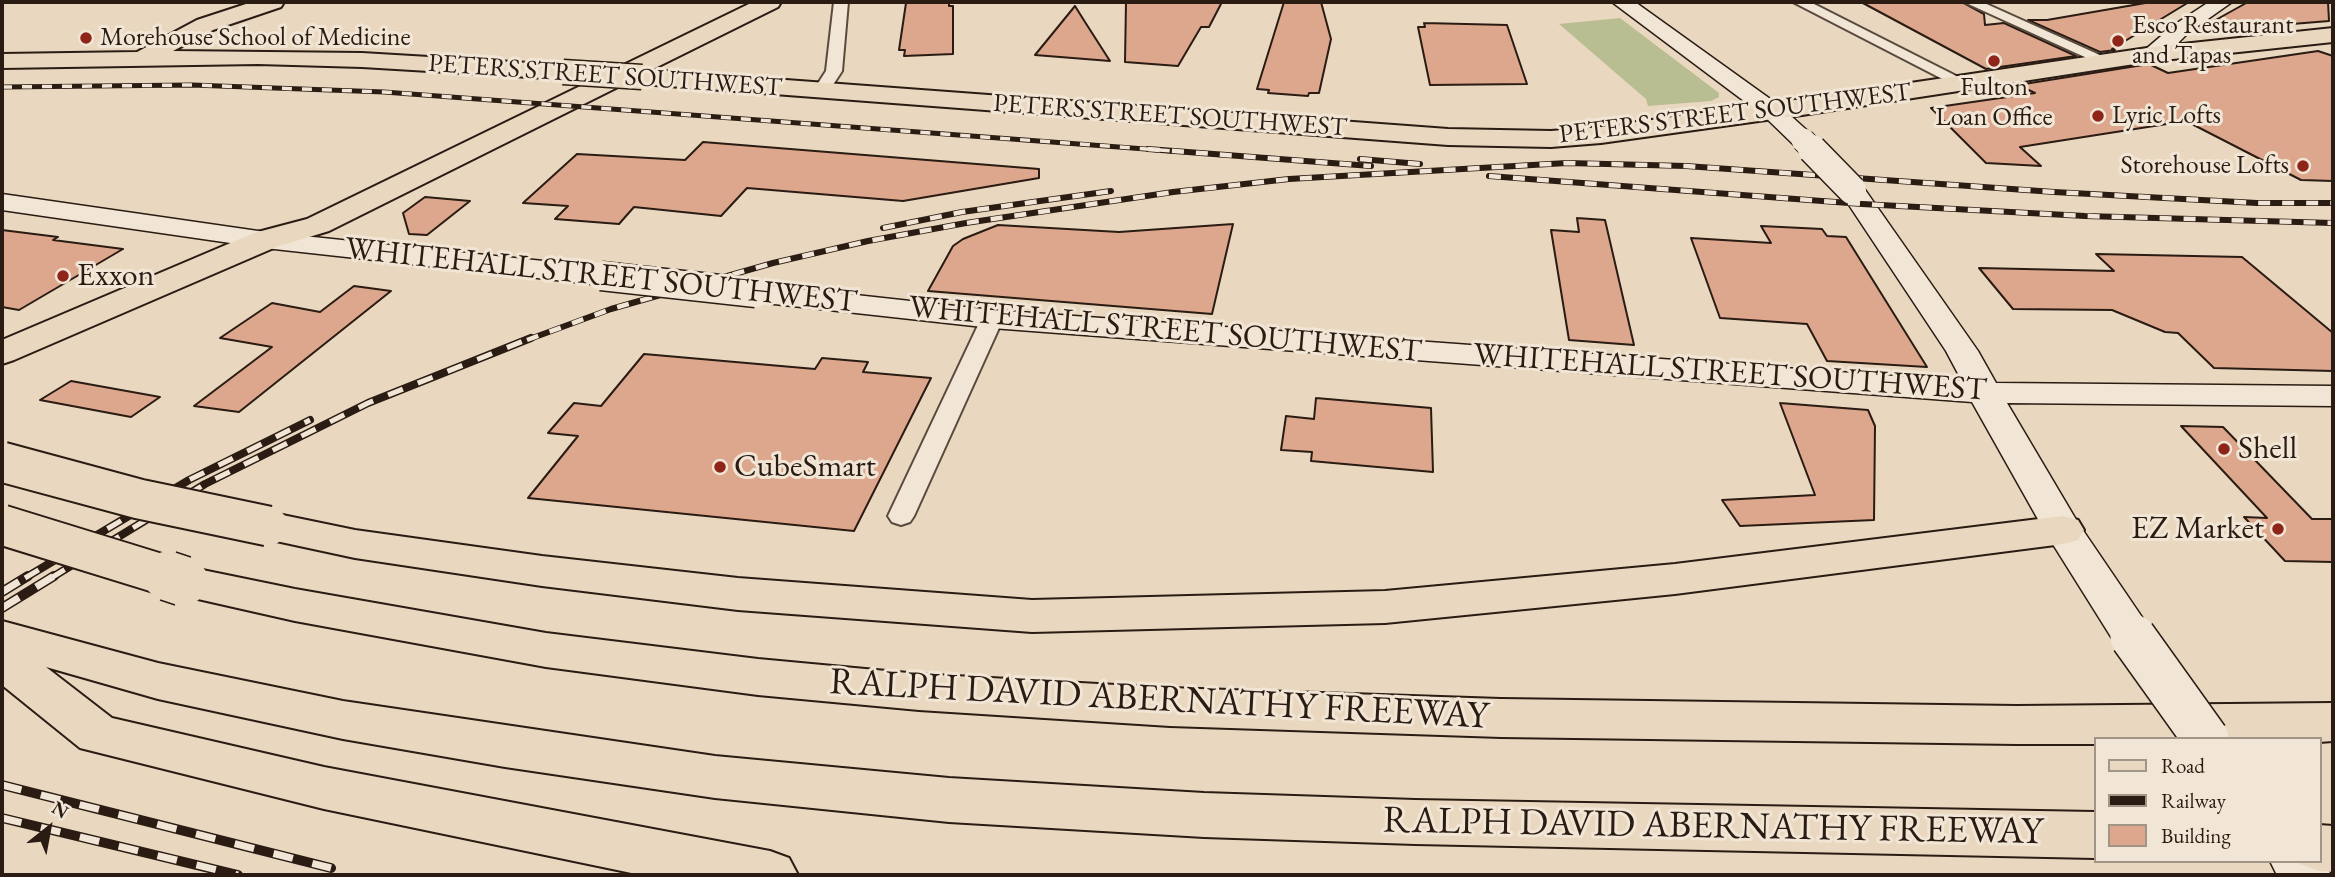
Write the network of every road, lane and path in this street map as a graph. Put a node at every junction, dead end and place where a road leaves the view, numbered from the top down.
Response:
1 (273, 2) edge
2 (736, 2) edge
3 (770, 2) edge
4 (841, 2) edge
5 (1622, 2) edge
6 (1800, 2) edge
7 (1970, 2) edge
8 (2222, 2) edge
9 (2333, 35) edge
10 (2154, 54) junction
11 (144, 57) junction
12 (2, 61) edge
13 (2105, 61) junction
14 (1964, 85) junction
15 (821, 91) junction
16 (1772, 111) junction
17 (2, 202) edge
18 (265, 240) junction
19 (992, 319) junction
20 (2, 354) edge
21 (1985, 393) junction
22 (2333, 396) edge
23 (2, 462) edge
24 (901, 516) dead end
25 (2, 526) edge
26 (2063, 530) junction
27 (24, 658) edge
28 (2333, 722) edge
29 (2205, 737) edge
30 (2094, 835) edge
31 (770, 875) edge

1 - 11 main road
2 - 18 main road
3 - 18 main road
4 - 15 street
5 - 16 main road
6 - 14 street
7 - 13 street
8 - 10 main road
9 - 10 main road, PETERS STREET SOUTHWEST
10 - 13 main road, PETERS STREET SOUTHWEST
11 - 12 main road, PETERS STREET SOUTHWEST
11 - 15 main road, PETERS STREET SOUTHWEST, bridge
13 - 14 main road, PETERS STREET SOUTHWEST
14 - 16 main road, PETERS STREET SOUTHWEST
15 - 16 main road, PETERS STREET SOUTHWEST
16 - 21 main road, bridge
17 - 18 main road, WHITEHALL STREET SOUTHWEST
18 - 19 main road, WHITEHALL STREET SOUTHWEST, bridge
18 - 20 main road
19 - 21 main road, WHITEHALL STREET SOUTHWEST
19 - 24 street
21 - 22 main road, WHITEHALL STREET SOUTHWEST
21 - 26 main road
23 - 26 main road, bridge
25 - 28 main road, RALPH DAVID ABERNATHY FREEWAY, bridge
26 - 29 main road, bridge
27 - 30 main road, RALPH DAVID ABERNATHY FREEWAY
27 - 31 main road

